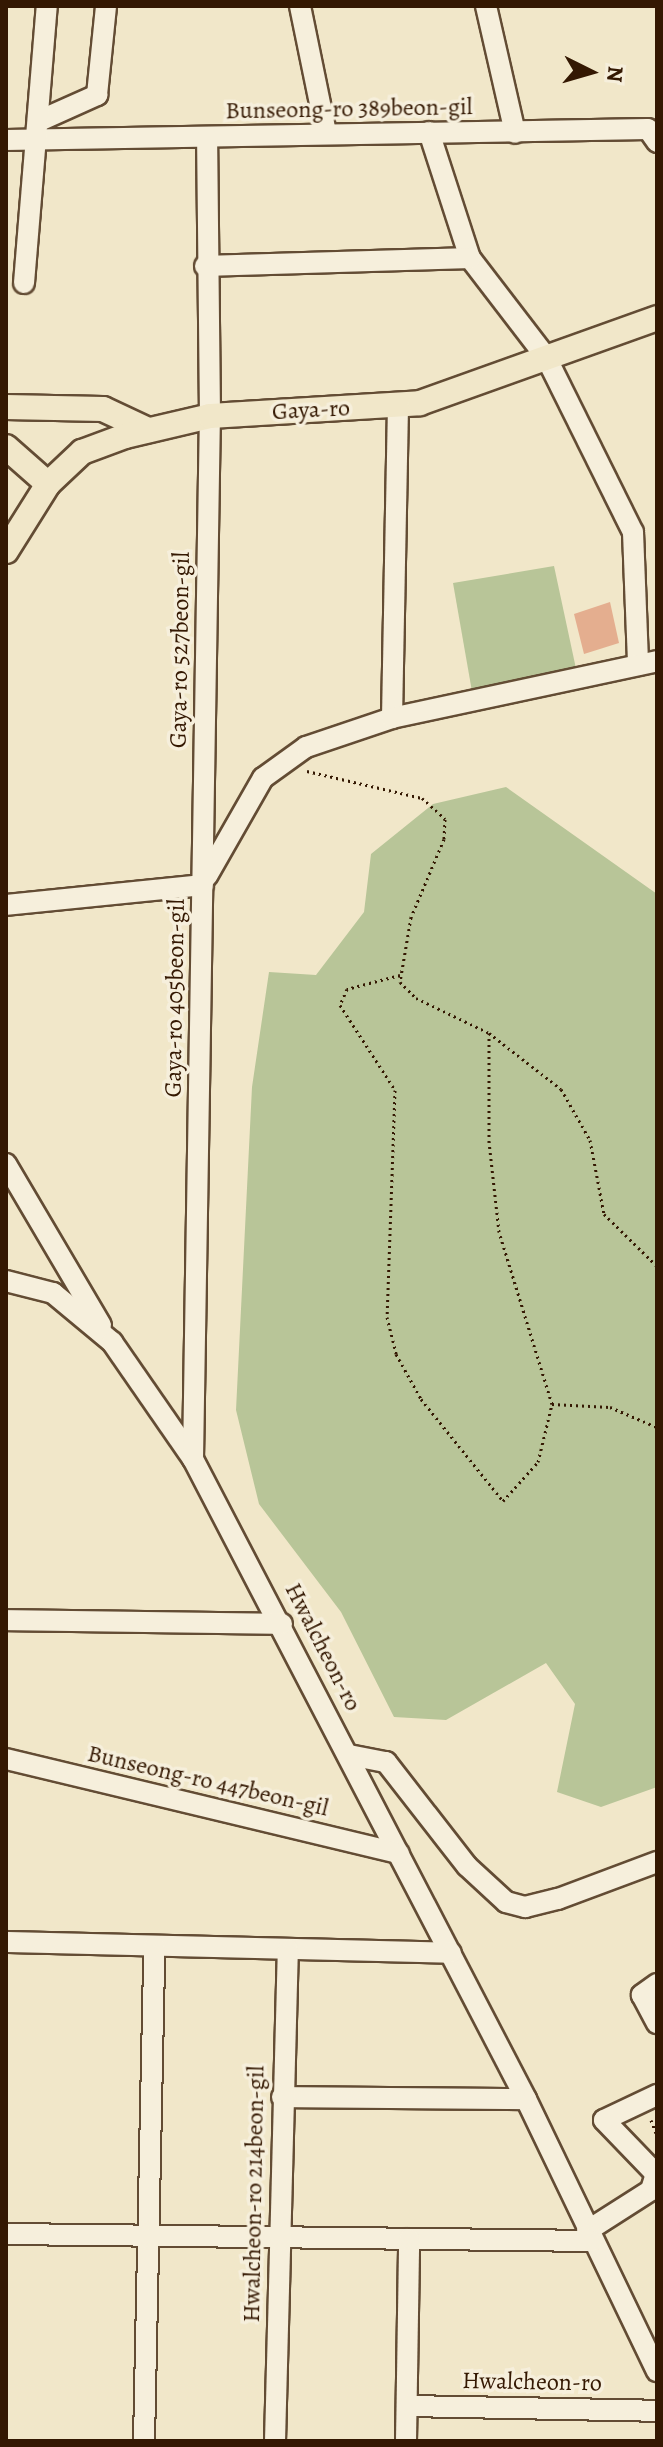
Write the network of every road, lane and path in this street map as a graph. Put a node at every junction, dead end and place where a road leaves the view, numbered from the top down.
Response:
1 (47, 6) edge
2 (106, 6) edge
3 (300, 6) edge
4 (486, 6) edge
5 (38, 130) junction
6 (654, 131) edge
7 (429, 132) junction
8 (326, 133) junction
9 (515, 133) junction
10 (207, 138) junction
11 (6, 140) edge
12 (470, 258) junction
13 (205, 266) junction
14 (24, 283) dead end
15 (657, 318) edge
16 (546, 357) junction
17 (398, 406) junction
18 (6, 407) edge
19 (210, 416) junction
20 (148, 430) junction
21 (6, 447) edge
22 (48, 484) junction
23 (6, 551) edge
24 (648, 663) edge
25 (392, 718) junction
26 (281, 763) junction
27 (203, 885) junction
28 (6, 905) edge
29 (400, 975) junction
30 (489, 1033) junction
31 (6, 1164) edge
32 (657, 1266) edge
33 (6, 1281) edge
34 (112, 1342) junction
35 (552, 1404) junction
36 (657, 1427) edge
37 (193, 1459) junction
38 (6, 1620) edge
39 (282, 1624) junction
40 (349, 1755) junction
41 (6, 1759) edge
42 (399, 1853) junction
43 (657, 1862) edge
44 (6, 1942) edge
45 (154, 1946) junction
46 (288, 1949) junction
47 (451, 1953) junction
48 (657, 1984) edge
49 (657, 2023) edge
50 (657, 2095) edge
51 (282, 2097) junction
52 (526, 2099) junction
53 (654, 2189) edge
54 (6, 2234) edge
55 (148, 2236) junction
56 (590, 2236) junction
57 (279, 2237) junction
58 (409, 2239) junction
59 (657, 2371) edge
60 (407, 2406) junction
61 (657, 2411) edge
62 (144, 2441) edge
63 (275, 2441) edge
64 (406, 2441) edge

1 - 5 street
2 - 5 street
3 - 8 street
4 - 9 street
5 - 10 street, Bunseong-ro 389beon-gil
5 - 11 street, Bunseong-ro 389beon-gil
5 - 14 street
6 - 9 street, Bunseong-ro 389beon-gil
7 - 8 street, Bunseong-ro 389beon-gil
7 - 9 street, Bunseong-ro 389beon-gil
7 - 12 street
8 - 10 street, Bunseong-ro 389beon-gil
10 - 13 street, Gaya-ro 527beon-gil
12 - 13 street
12 - 16 street
13 - 19 street, Gaya-ro 527beon-gil
15 - 16 main road, Gaya-ro
16 - 17 main road, Gaya-ro
16 - 24 street
17 - 19 main road, Gaya-ro
17 - 25 street
18 - 20 main road
19 - 20 main road, Gaya-ro
19 - 27 street, Gaya-ro 527beon-gil
20 - 22 main road, Gaya-ro
21 - 22 main road
22 - 23 main road, Gaya-ro
24 - 25 street, Gaya-ro 405beon-gil
25 - 26 street, Gaya-ro 405beon-gil
26 - 27 street, Gaya-ro 405beon-gil
26 - 29 path
27 - 28 street
27 - 37 street, Gaya-ro 405beon-gil
29 - 30 path
29 - 35 path
30 - 32 path
30 - 35 path
31 - 34 street
33 - 34 street, Hwalcheon-ro
34 - 37 street, Hwalcheon-ro
35 - 36 path
37 - 39 street, Hwalcheon-ro
38 - 39 street
39 - 40 street, Hwalcheon-ro
40 - 42 street, Hwalcheon-ro
40 - 43 street
41 - 42 street, Bunseong-ro 447beon-gil
42 - 47 street, Hwalcheon-ro
44 - 45 street
45 - 46 street
45 - 55 street
46 - 47 street
46 - 51 street, Hwalcheon-ro 214beon-gil
47 - 52 street, Hwalcheon-ro
48 - 49 street
50 - 53 street
51 - 52 street
51 - 57 street, Hwalcheon-ro 214beon-gil
52 - 56 street, Hwalcheon-ro
53 - 56 street
54 - 55 street
55 - 57 street
55 - 62 street
56 - 58 street
56 - 59 street, Hwalcheon-ro
57 - 58 street
57 - 63 street, Hwalcheon-ro 214beon-gil
58 - 60 street
60 - 61 street, Hwalcheon-ro
60 - 64 street

